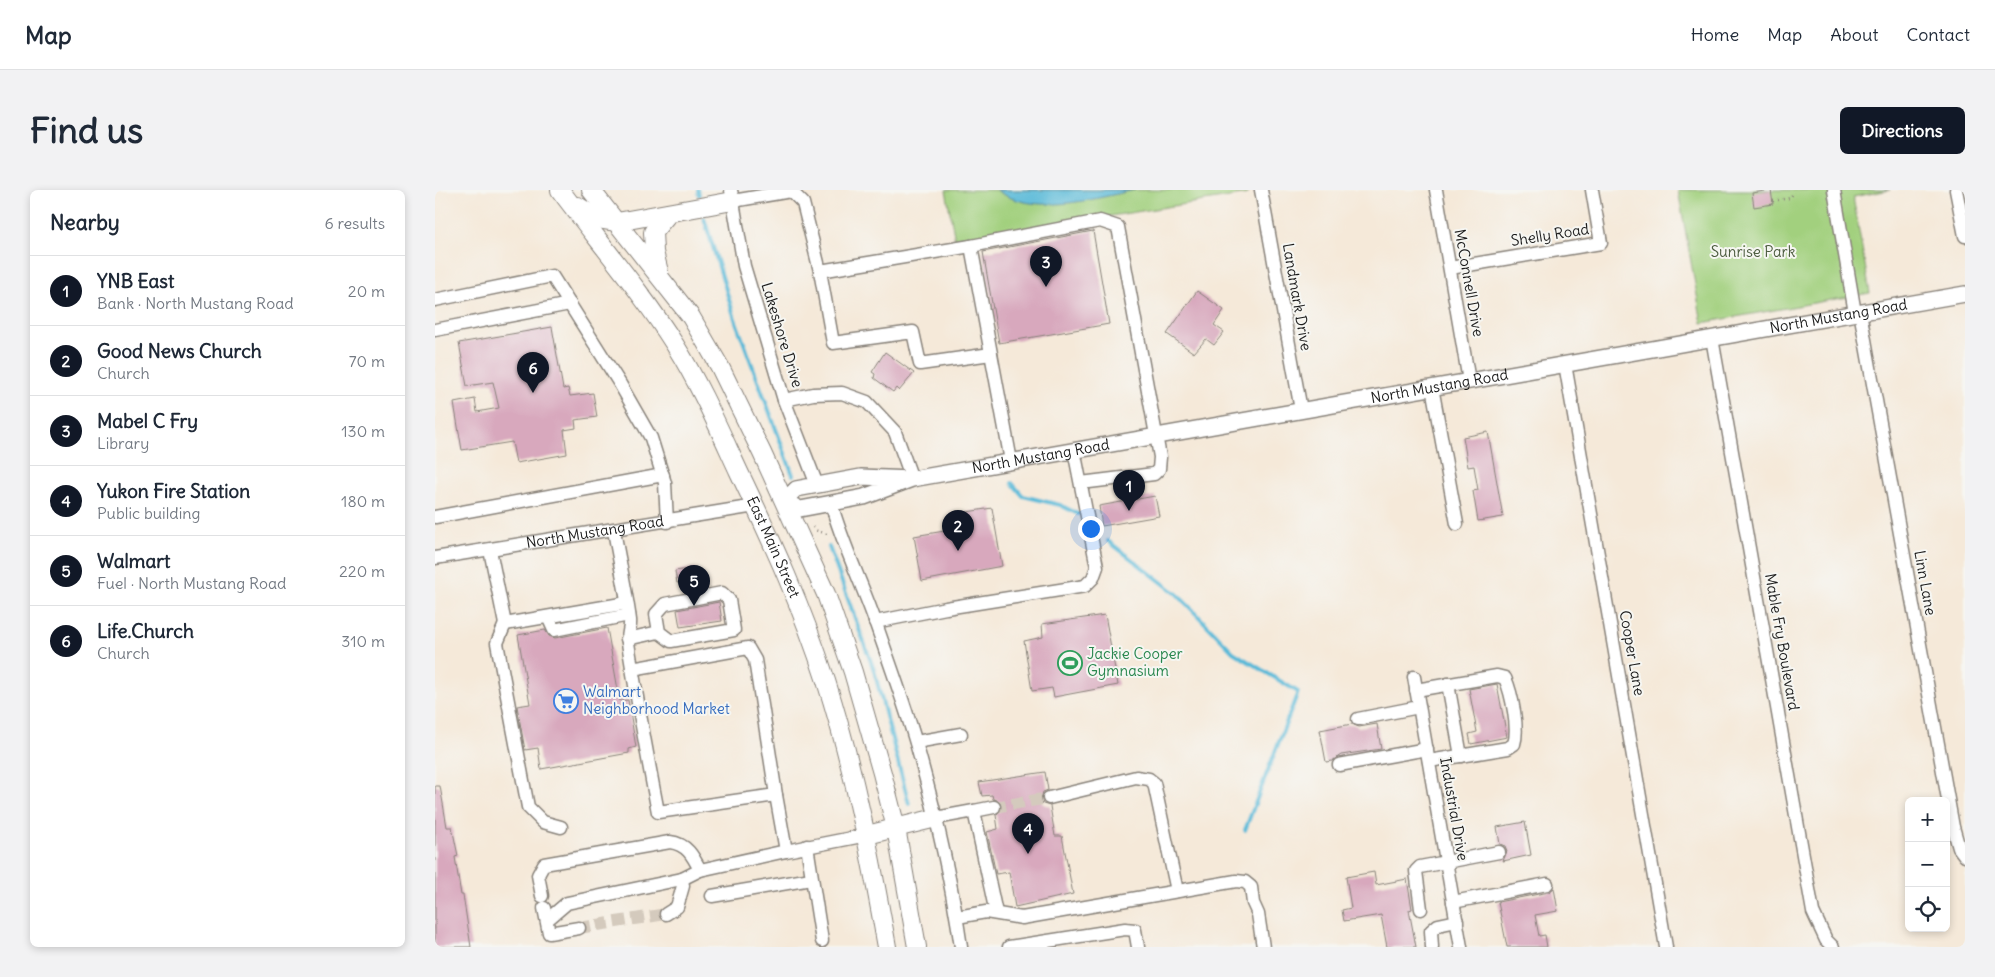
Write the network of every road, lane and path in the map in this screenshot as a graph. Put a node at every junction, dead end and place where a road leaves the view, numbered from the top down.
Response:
1 (593, 190) edge
2 (1261, 190) edge
3 (1436, 190) edge
4 (1592, 190) edge
5 (1834, 190) edge
6 (1957, 190) edge
7 (1794, 192) dead end
8 (562, 194) edge
9 (732, 195) edge
10 (1773, 201) dead end
11 (669, 213) junction
12 (617, 222) junction
13 (1965, 236) edge
14 (971, 246) junction
15 (1450, 268) junction
16 (820, 271) junction
17 (661, 277) junction
18 (1965, 294) edge
19 (435, 300) edge
20 (570, 304) junction
21 (1857, 313) junction
22 (435, 330) edge
23 (1711, 338) junction
24 (991, 354) junction
25 (1565, 364) junction
26 (1469, 381) junction
27 (1432, 388) junction
28 (784, 400) junction
29 (1301, 410) junction
30 (1156, 436) junction
31 (1074, 450) junction
32 (1011, 461) junction
33 (663, 475) junction
34 (912, 479) junction
35 (1081, 483) junction
36 (817, 485) junction
37 (784, 500) junction
38 (831, 503) junction
39 (755, 506) junction
40 (435, 517) edge
41 (667, 522) junction
42 (1457, 524) dead end
43 (614, 530) junction
44 (490, 550) junction
45 (435, 558) edge
46 (628, 609) junction
47 (875, 622) junction
48 (505, 624) junction
49 (734, 630) junction
50 (659, 632) junction
51 (627, 639) junction
52 (748, 648) junction
53 (632, 668) junction
54 (1448, 684) junction
55 (1419, 707) junction
56 (1358, 719) dead end
57 (961, 734) dead end
58 (916, 742) junction
59 (1428, 755) junction
60 (1461, 756) junction
61 (1339, 764) dead end
62 (776, 795) junction
63 (1049, 798) tunnel mouth
64 (994, 807) tunnel mouth
65 (974, 811) junction
66 (935, 818) junction
67 (561, 827) dead end
68 (896, 828) junction
69 (867, 835) junction
70 (807, 846) junction
71 (785, 851) junction
72 (1499, 852) dead end
73 (1965, 856) edge
74 (1446, 862) junction
75 (700, 870) junction
76 (682, 879) junction
77 (811, 879) junction
78 (1547, 884) dead end
79 (1177, 891) junction
80 (712, 896) dead end
81 (1453, 902) junction
82 (544, 908) junction
83 (1421, 910) dead end
84 (997, 913) junction
85 (666, 914) tunnel mouth
86 (957, 917) junction
87 (1457, 921) junction
88 (579, 928) tunnel mouth
89 (822, 941) dead end
90 (887, 947) edge
91 (917, 947) edge
92 (961, 947) edge
93 (1009, 947) edge
94 (1138, 947) edge
95 (1263, 947) edge
96 (1432, 947) edge
97 (1461, 947) edge
98 (1666, 947) edge
99 (1833, 947) edge

1 - 11 highway
1 - 12 highway, East Main Street
2 - 29 street, Landmark Drive
3 - 15 street, McConnell Drive
4 - 15 street, Shelly Road
5 - 21 street, Linn Lane
6 - 13 street
7 - 10 path
8 - 12 highway
8 - 39 highway, East Main Street
9 - 11 highway
9 - 16 street
9 - 28 street, Lakeshore Drive
11 - 12 highway
11 - 17 highway
12 - 17 highway, East Main Street
14 - 16 street
14 - 24 street
14 - 30 street
15 - 26 street, McConnell Drive
16 - 24 street
17 - 37 highway, East Main Street
18 - 21 main road, North Mustang Road
19 - 20 street
20 - 22 street
20 - 33 street
21 - 23 main road, North Mustang Road
21 - 73 street, Linn Lane
23 - 25 main road, North Mustang Road
23 - 99 street, Mable Fry Boulevard
24 - 32 street
25 - 26 main road, North Mustang Road
25 - 98 street, Cooper Lane
26 - 27 main road, North Mustang Road
27 - 29 main road, North Mustang Road
27 - 42 street
28 - 34 street
28 - 36 street, Lakeshore Drive
29 - 30 main road, North Mustang Road
30 - 31 main road, North Mustang Road
30 - 35 street
31 - 32 main road, North Mustang Road
31 - 35 street
32 - 34 main road, North Mustang Road
33 - 40 street
33 - 41 street
34 - 36 main road, North Mustang Road
34 - 38 main road, North Mustang Road
35 - 47 street
36 - 37 main road, North Mustang Road
37 - 38 main road, North Mustang Road
37 - 39 highway
37 - 68 highway, East Main Street
38 - 47 street
39 - 41 street, North Mustang Road
39 - 69 highway, East Main Street
41 - 43 street, North Mustang Road
43 - 44 street, North Mustang Road
43 - 46 street
44 - 45 street, North Mustang Road
44 - 48 street
46 - 48 street
46 - 51 street
47 - 58 street
48 - 67 street
49 - 50 street
49 - 50 street
49 - 52 street
50 - 51 street
51 - 53 street
52 - 53 street
52 - 62 street
53 - 62 street
54 - 55 street, Industrial Drive
54 - 60 street
54 - 60 street
55 - 56 street
55 - 59 street, Industrial Drive
57 - 58 street
58 - 66 street
59 - 60 street
59 - 61 street
59 - 74 street, Industrial Drive
62 - 71 street
63 - 79 street
64 - 65 street
65 - 66 street
65 - 84 street
66 - 68 highway
66 - 86 street
68 - 69 highway
68 - 91 highway, East Main Street
69 - 70 street
69 - 90 highway, East Main Street
70 - 71 street
70 - 77 street
71 - 75 street
72 - 74 street
74 - 81 street, Industrial Drive
74 - 83 street
75 - 76 street
75 - 82 street
76 - 82 street
76 - 85 street
77 - 80 street
77 - 89 street
78 - 81 street
79 - 84 street
79 - 95 street
81 - 87 street, Industrial Drive
82 - 88 street
84 - 86 street
86 - 92 street
87 - 96 street
87 - 97 street, Industrial Drive
93 - 94 street

